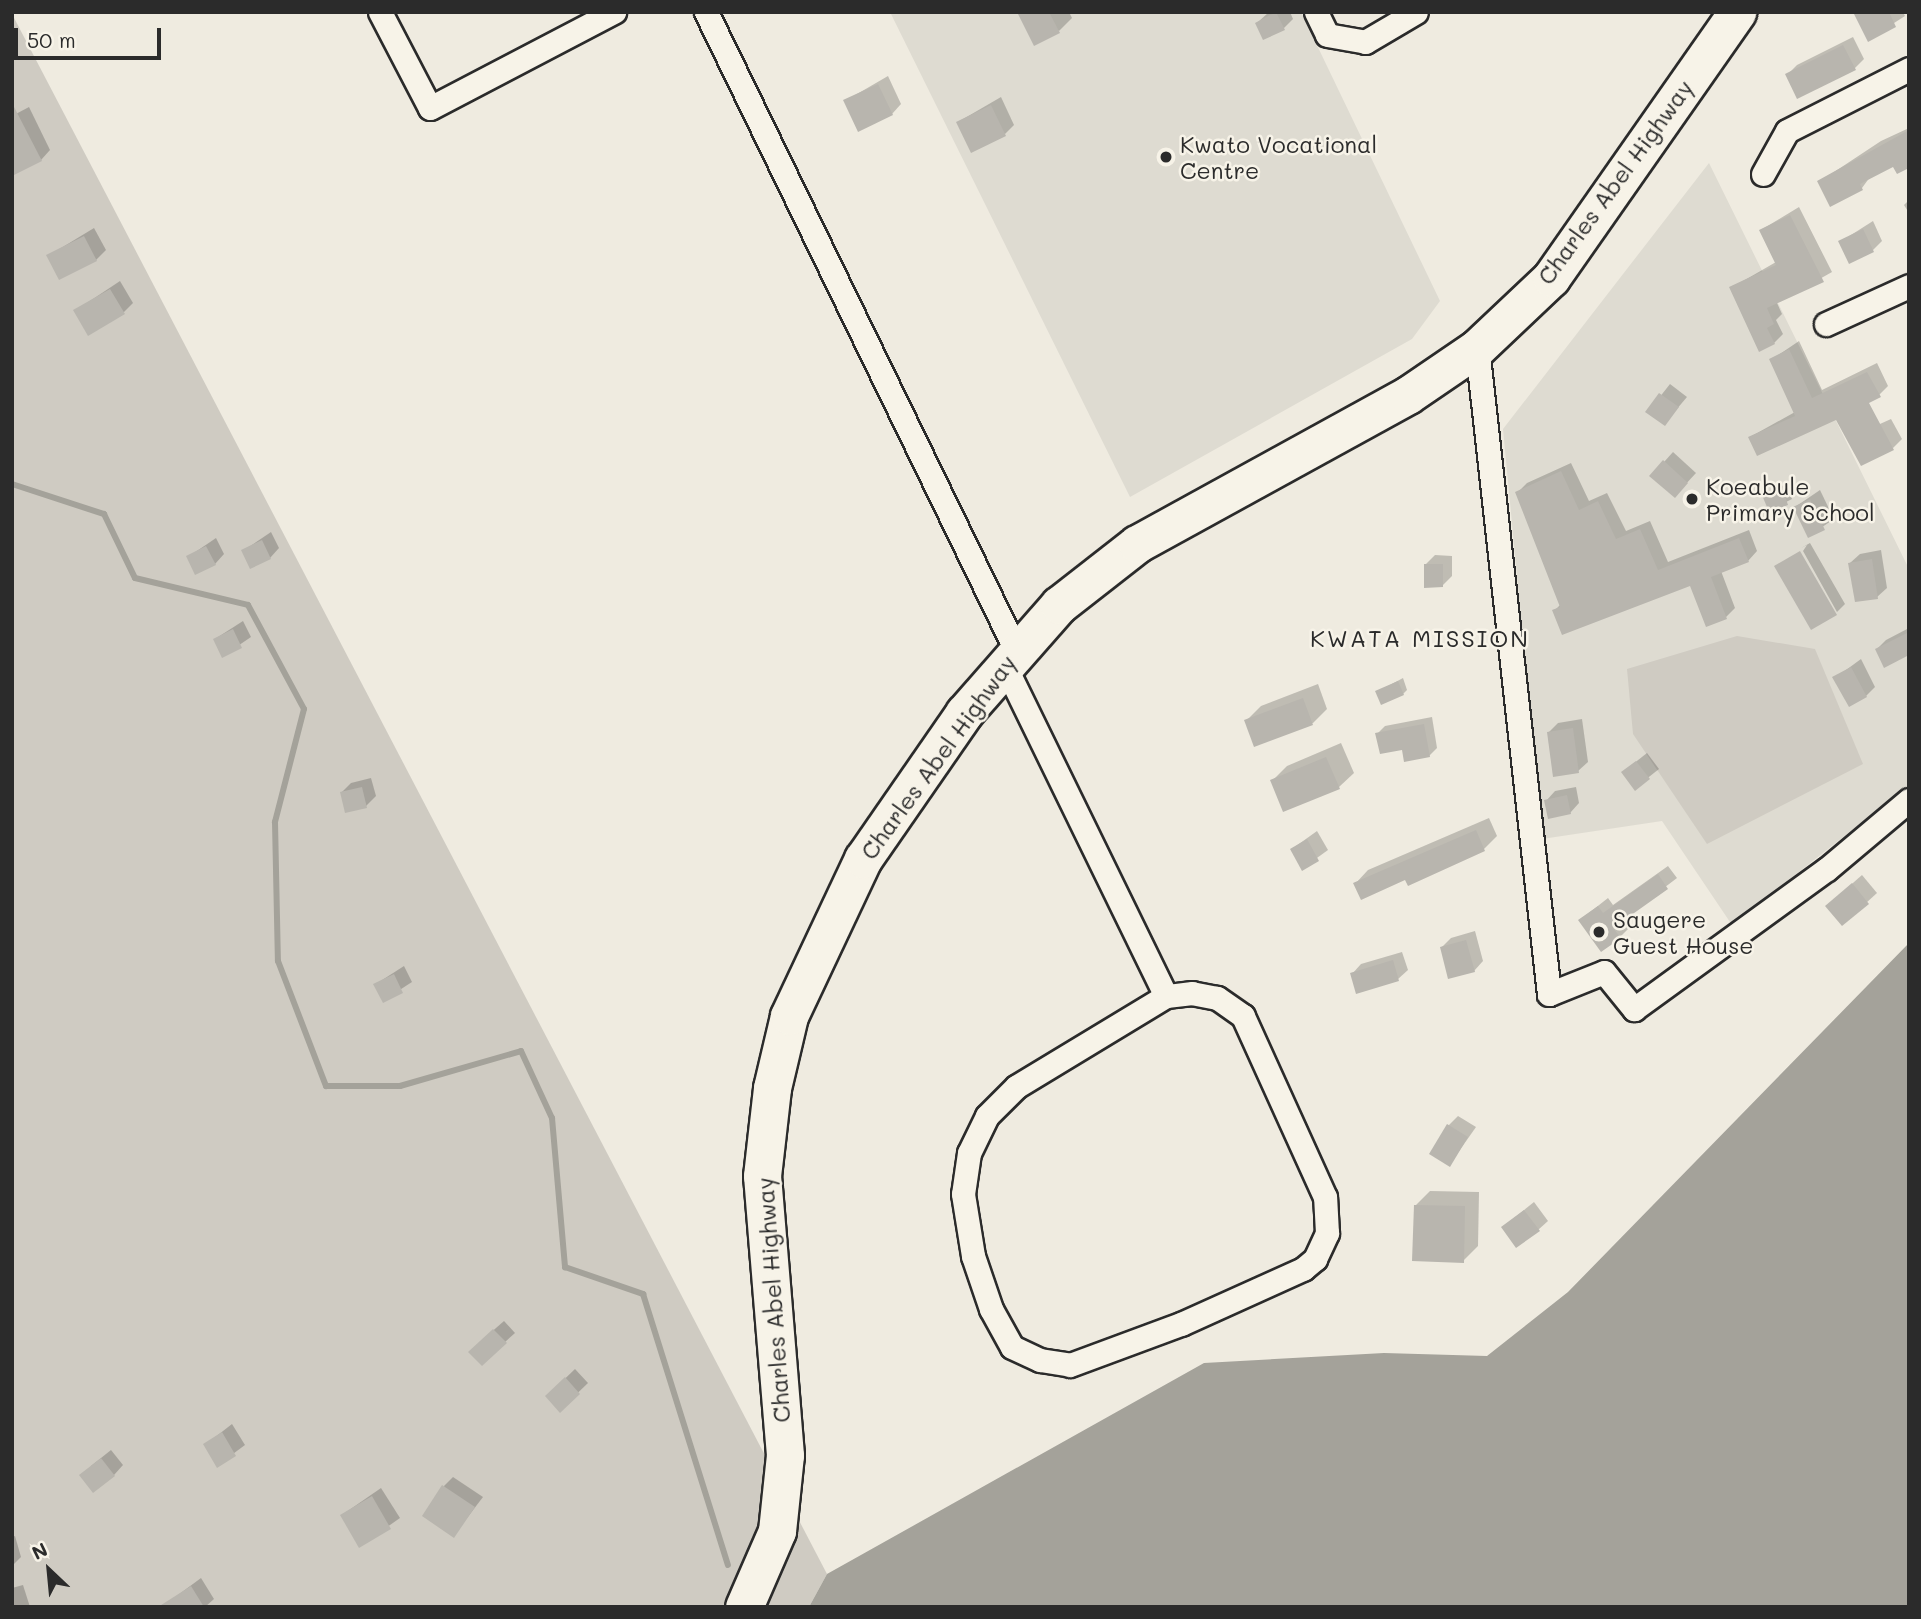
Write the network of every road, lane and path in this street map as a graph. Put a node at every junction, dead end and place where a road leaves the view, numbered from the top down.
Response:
1 (380, 12) edge
2 (614, 12) edge
3 (706, 12) edge
4 (1316, 12) edge
5 (1416, 12) edge
6 (1737, 12) edge
7 (1909, 69) edge
8 (1763, 174) dead end
9 (1909, 286) edge
10 (1826, 324) dead end
11 (1477, 348) junction
12 (1010, 657) junction
13 (1909, 800) edge
14 (1166, 996) junction
15 (744, 1607) edge

1 - 2 street
3 - 12 street
4 - 5 street
6 - 11 main road, Charles Abel Highway
7 - 8 street
9 - 10 street
11 - 12 main road, Charles Abel Highway
11 - 13 street
12 - 14 street
12 - 15 main road, Charles Abel Highway
14 - 14 street

